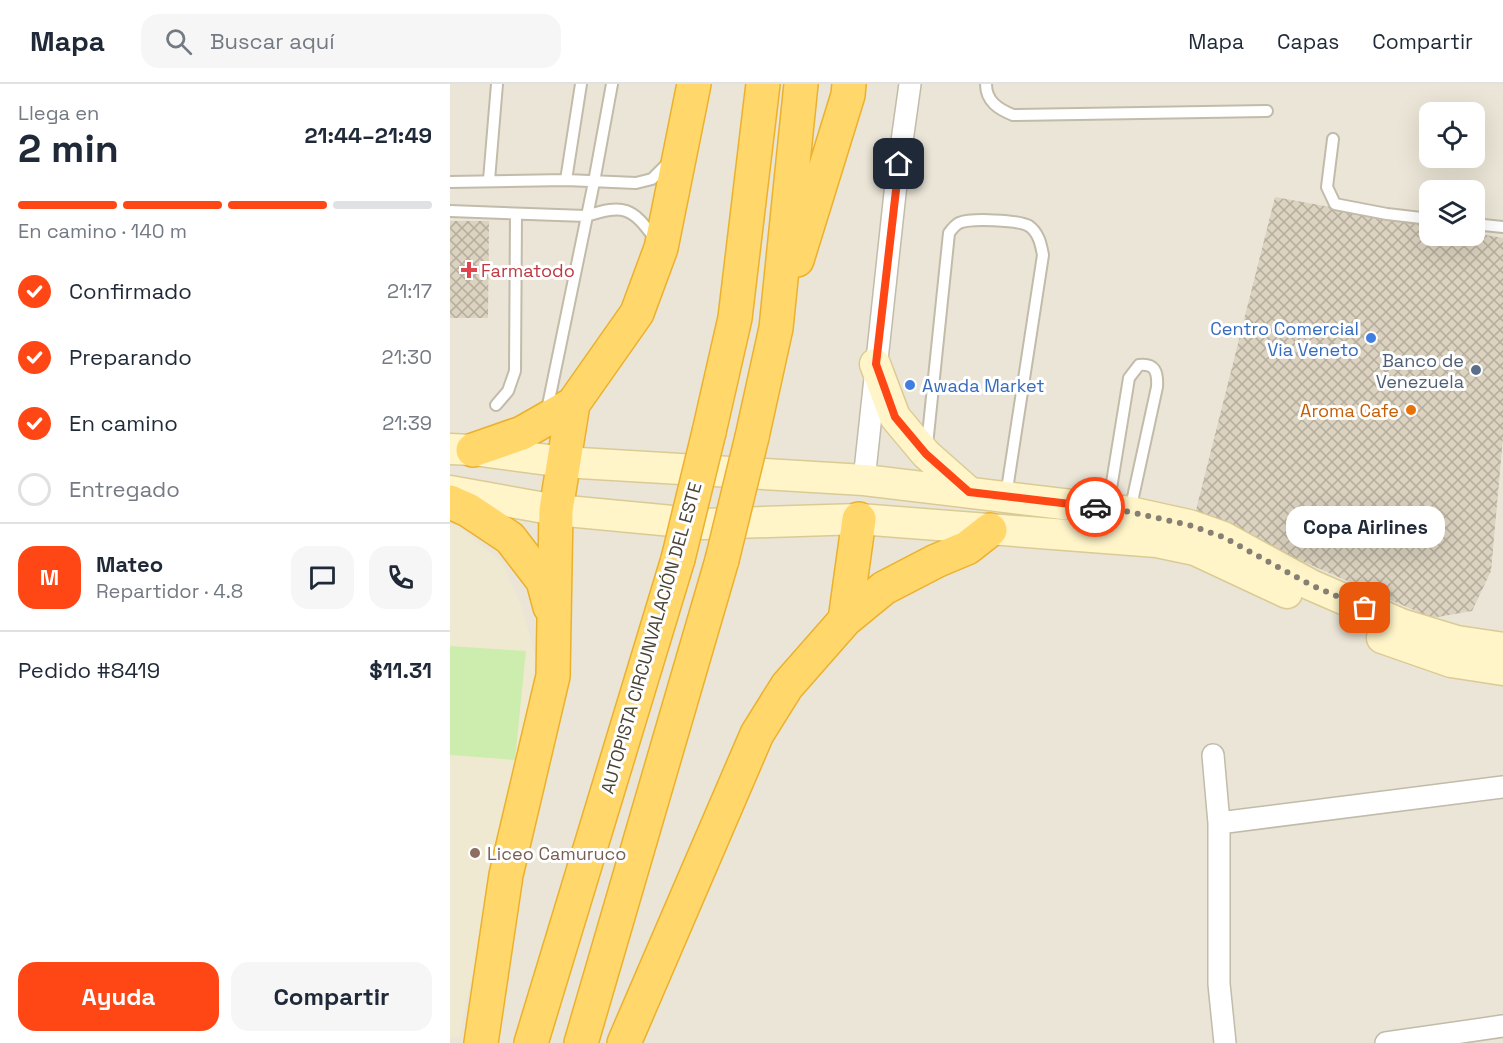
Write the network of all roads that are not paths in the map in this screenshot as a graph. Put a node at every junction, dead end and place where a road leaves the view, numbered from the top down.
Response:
1 (497, 84) edge
2 (581, 84) edge
3 (612, 84) edge
4 (694, 84) edge
5 (763, 84) edge
6 (801, 84) edge
7 (849, 84) edge
8 (910, 84) edge
9 (986, 84) edge
10 (1267, 111) dead end
11 (1334, 139) dead end
12 (681, 150) junction
13 (489, 180) junction
14 (566, 180) junction
15 (450, 182) edge
16 (594, 182) junction
17 (450, 212) edge
18 (516, 214) junction
19 (586, 216) junction
20 (1419, 218) edge
21 (1485, 225) edge
22 (1503, 227) edge
23 (661, 248) junction
24 (776, 328) junction
25 (876, 364) junction
26 (496, 405) dead end
27 (559, 412) junction
28 (462, 449) edge
29 (926, 454) junction
30 (563, 462) junction
31 (864, 480) junction
32 (450, 491) edge
33 (969, 492) junction
34 (1006, 496) junction
35 (450, 502) edge
36 (556, 510) junction
37 (1119, 510) junction
38 (859, 519) junction
39 (990, 530) junction
40 (845, 620) junction
41 (554, 622) junction
42 (1503, 648) edge
43 (1503, 670) edge
44 (1213, 755) dead end
45 (1503, 787) edge
46 (1219, 823) junction
47 (1503, 1026) edge
48 (481, 1043) edge
49 (531, 1043) edge
50 (581, 1043) edge
51 (624, 1043) edge
52 (1225, 1043) edge
53 (1386, 1043) edge

1 - 13 lane
2 - 14 lane
3 - 16 lane
4 - 12 highway
5 - 49 highway, AUTOPISTA CIRCUNVALACIÓN DEL ESTE, bridge
6 - 24 highway
7 - 24 highway
8 - 25 street
9 - 10 lane
11 - 20 lane
12 - 16 lane
12 - 23 highway
13 - 14 lane
13 - 15 lane
14 - 16 lane
16 - 19 lane
17 - 18 lane
18 - 19 lane
18 - 26 lane
19 - 23 lane
19 - 27 lane
21 - 22 lane
23 - 27 highway
24 - 50 highway, bridge
25 - 29 street
25 - 31 street
27 - 28 highway
27 - 30 highway
28 - 30 street
29 - 33 street
29 - 34 lane
30 - 31 street
30 - 36 highway
31 - 33 street
31 - 38 street
32 - 36 street
33 - 34 street
34 - 37 street
35 - 41 highway
36 - 38 street
36 - 41 highway
37 - 37 lane
37 - 42 street
38 - 39 street
38 - 40 highway
39 - 40 highway
39 - 43 street
40 - 51 highway
41 - 48 highway
44 - 46 street
45 - 46 street
46 - 52 street
47 - 53 street

